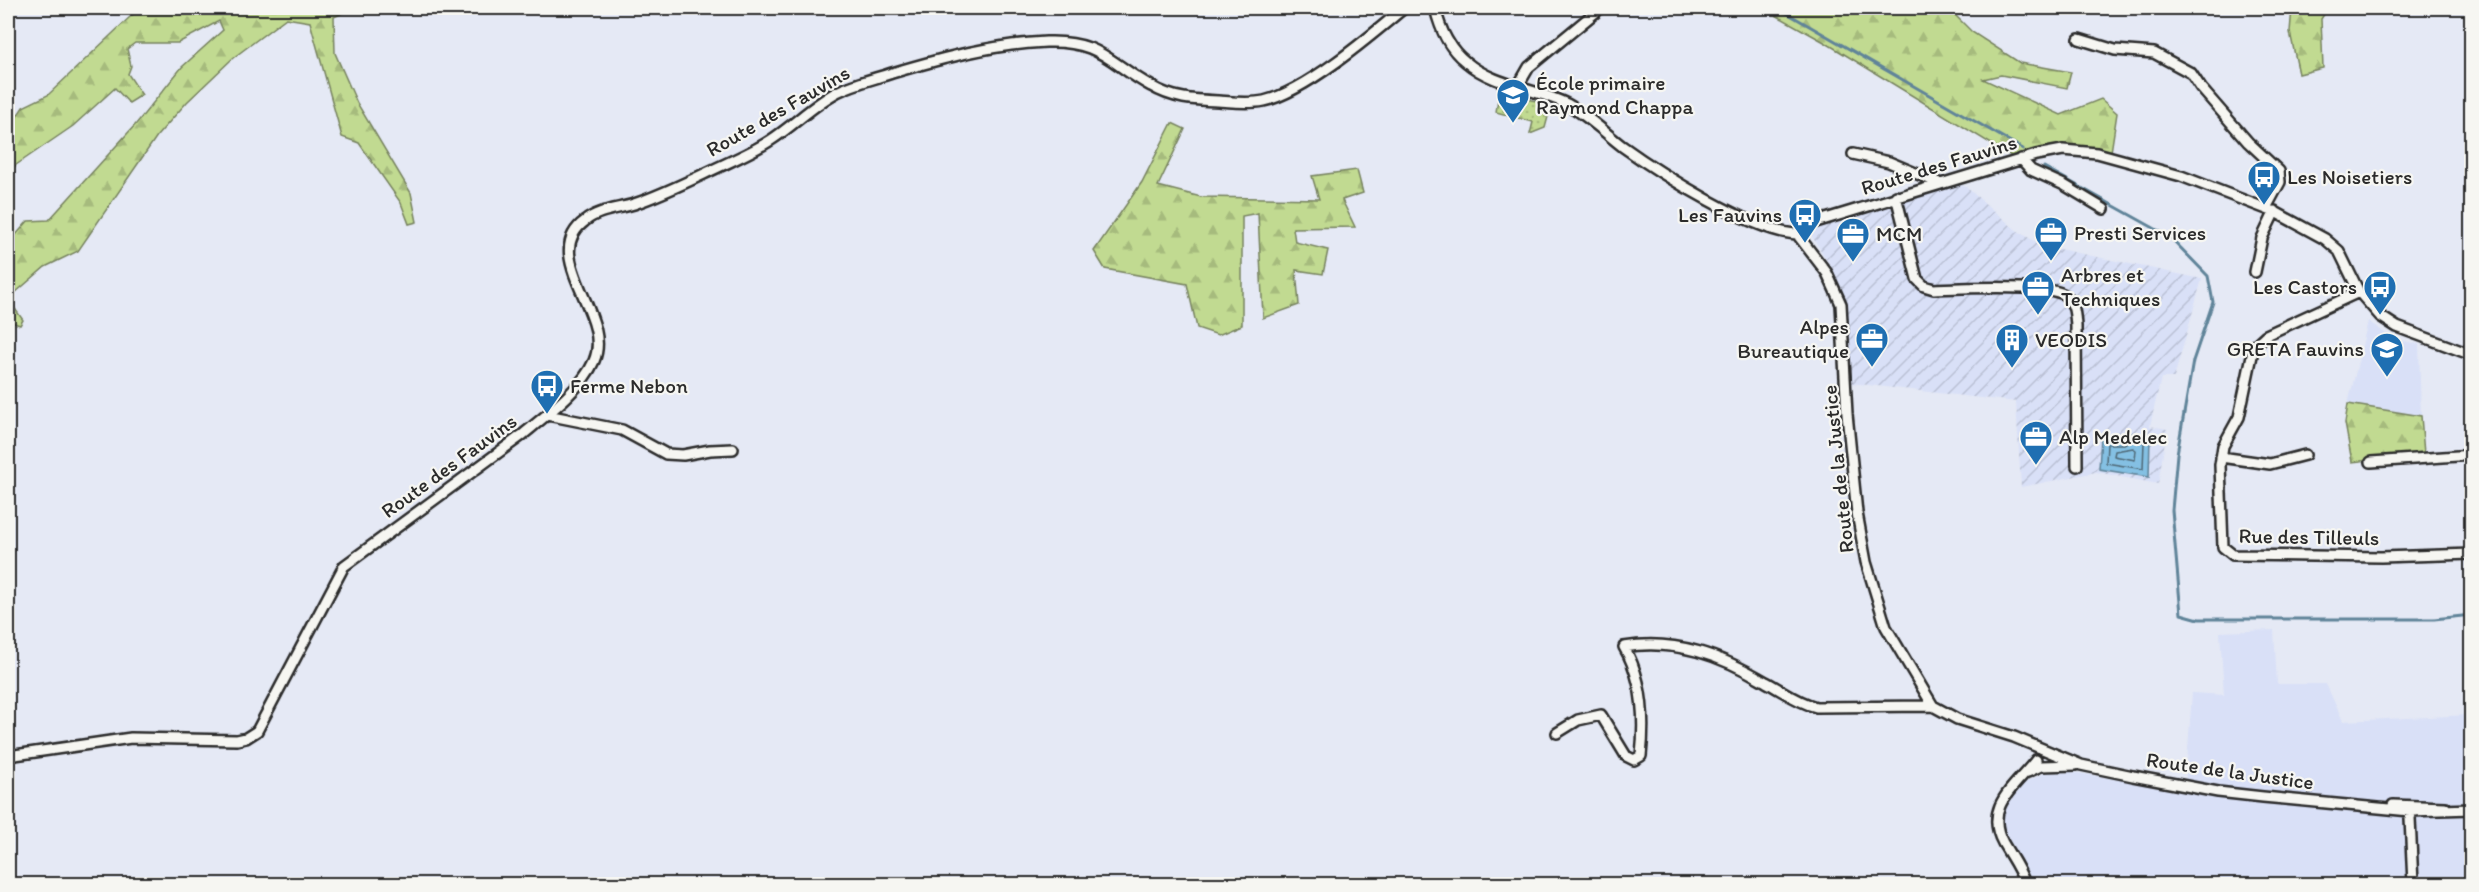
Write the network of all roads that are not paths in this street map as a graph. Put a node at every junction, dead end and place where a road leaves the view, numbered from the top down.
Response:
1 (1404, 8) edge
2 (1435, 8) edge
3 (1597, 11) dead end
4 (2079, 39) dead end
5 (1518, 86) junction
6 (1853, 154) dead end
7 (2021, 159) junction
8 (1939, 183) junction
9 (1896, 196) junction
10 (2104, 209) dead end
11 (2270, 210) junction
12 (1797, 234) junction
13 (2255, 272) dead end
14 (2359, 292) junction
15 (2472, 356) edge
16 (547, 415) junction
17 (734, 449) dead end
18 (2305, 455) dead end
19 (2472, 455) edge
20 (2221, 457) junction
21 (2371, 462) dead end
22 (2077, 466) dead end
23 (2472, 554) edge
24 (1933, 706) junction
25 (1557, 733) dead end
26 (2026, 742) junction
27 (2047, 751) junction
28 (8, 756) edge
29 (2041, 762) junction
30 (2081, 765) junction
31 (2414, 807) junction
32 (2467, 809) edge
33 (2025, 885) edge
34 (2413, 885) edge

1 - 16 street, Route des Fauvins
2 - 5 street
3 - 5 street
4 - 11 street
5 - 12 street
6 - 8 street
7 - 8 street, Route des Fauvins
7 - 10 street
7 - 11 street, Route des Fauvins
8 - 9 street, Route des Fauvins
9 - 12 street, Route des Fauvins
9 - 22 street
11 - 13 street
11 - 14 street, Route des Fauvins
12 - 24 street, Route de la Justice
14 - 15 street, Route des Fauvins
14 - 20 street, Rue des Tilleuls
16 - 17 street
16 - 28 street, Route des Fauvins
18 - 20 street
19 - 21 street
20 - 23 street, Rue des Tilleuls
24 - 25 street
24 - 26 street, Route de la Justice
26 - 27 street, Route de la Justice
26 - 29 street
27 - 29 street
27 - 29 street
27 - 30 street, Route de la Justice
29 - 30 street, Route de la Justice
29 - 33 street
30 - 31 street, Route de la Justice
31 - 32 street, Route de la Justice
31 - 34 street

